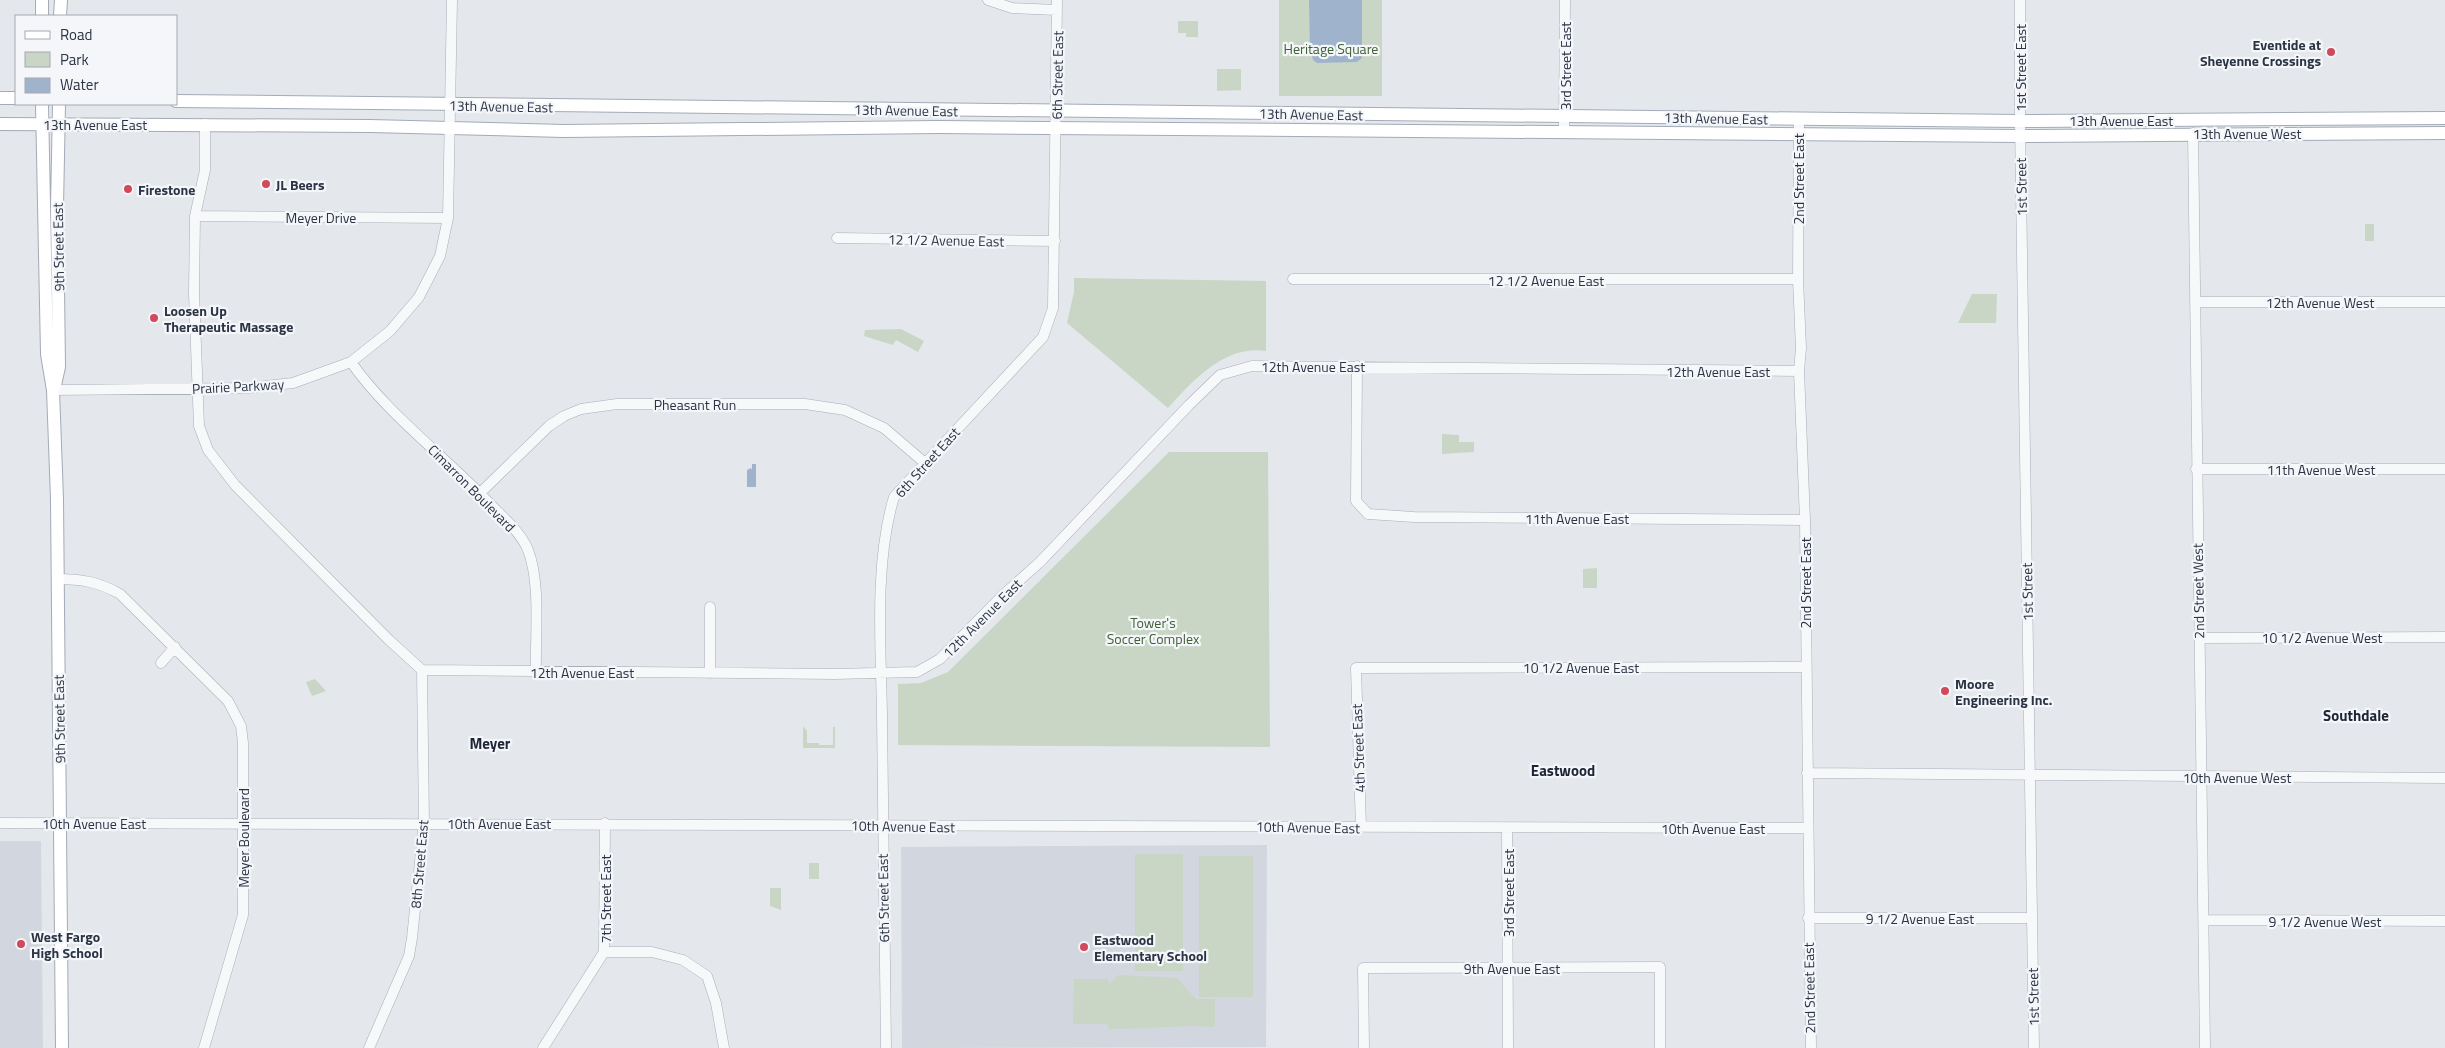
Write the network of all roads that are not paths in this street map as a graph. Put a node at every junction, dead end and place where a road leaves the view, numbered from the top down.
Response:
1 (42, 0) edge
2 (61, 0) edge
3 (452, 0) edge
4 (988, 0) edge
5 (1565, 0) edge
6 (2020, 0) edge
7 (1057, 5) edge
8 (42, 15) edge
9 (60, 15) edge
10 (0, 98) edge
11 (15, 98) edge
12 (178, 101) edge
13 (42, 105) edge
14 (60, 105) edge
15 (450, 105) junction
16 (1056, 111) junction
17 (1564, 117) junction
18 (2445, 118) edge
19 (1799, 119) junction
20 (2020, 121) junction
21 (42, 123) junction
22 (59, 123) junction
23 (0, 124) edge
24 (205, 124) junction
25 (450, 128) junction
26 (1056, 128) junction
27 (1564, 132) junction
28 (2445, 132) edge
29 (1799, 134) junction
30 (2193, 134) junction
31 (2020, 136) junction
32 (195, 216) junction
33 (448, 218) junction
34 (837, 238) dead end
35 (1055, 241) junction
36 (1293, 279) dead end
37 (1798, 279) junction
38 (2195, 302) junction
39 (2445, 302) edge
40 (351, 362) junction
41 (1357, 366) junction
42 (1798, 371) junction
43 (196, 389) junction
44 (53, 390) junction
45 (925, 463) junction
46 (2196, 469) junction
47 (2445, 469) edge
48 (480, 493) junction
49 (1805, 520) junction
50 (57, 579) junction
51 (710, 607) dead end
52 (2445, 637) edge
53 (2199, 638) junction
54 (175, 647) junction
55 (162, 663) dead end
56 (1805, 667) junction
57 (1356, 668) joint
58 (422, 670) junction
59 (536, 671) junction
60 (710, 673) junction
61 (881, 673) junction
62 (1806, 773) junction
63 (2030, 776) junction
64 (2201, 777) junction
65 (2445, 778) edge
66 (0, 823) edge
67 (60, 823) junction
68 (424, 823) junction
69 (605, 823) junction
70 (243, 825) junction
71 (883, 825) junction
72 (1361, 828) junction
73 (1507, 828) junction
74 (1807, 828) junction
75 (1808, 918) junction
76 (2031, 918) junction
77 (2204, 920) junction
78 (2445, 921) edge
79 (604, 952) junction
80 (1508, 968) junction
81 (62, 1048) edge
82 (204, 1048) edge
83 (369, 1048) edge
84 (543, 1048) edge
85 (724, 1048) edge
86 (886, 1048) edge
87 (1364, 1048) edge
88 (1508, 1048) edge
89 (1660, 1048) edge
90 (1811, 1048) edge
91 (2034, 1048) edge
92 (2205, 1048) edge

1 - 8 main road
2 - 9 main road
3 - 15 street, Prairie Parkway
4 - 7 street
5 - 17 street, 3rd Street East
6 - 20 street, 1st Street East
7 - 16 street, 6th Street East
10 - 11 main road
12 - 15 main road, 13th Avenue East
13 - 21 main road, 9th Street East
14 - 22 main road, 9th Street East
15 - 16 main road, 13th Avenue East
15 - 25 street, Prairie Parkway
16 - 17 main road, 13th Avenue East
16 - 26 street, 6th Street East
17 - 19 main road, 13th Avenue East
17 - 27 street, 3rd Street East
18 - 20 main road, 13th Avenue East
19 - 20 main road, 13th Avenue East
19 - 29 street, 2nd Street East
20 - 31 street, 1st Street East
21 - 22 main road, 13th Avenue East
21 - 23 main road, 13th Avenue East
21 - 44 main road, 9th Street East
22 - 24 main road, 13th Avenue East
22 - 44 main road, 9th Street East
24 - 25 main road, 13th Avenue East
24 - 32 street
25 - 26 main road, 13th Avenue East
25 - 33 street, Prairie Parkway
26 - 27 main road, 13th Avenue East
26 - 35 street, 6th Street East
27 - 29 main road, 13th Avenue East
28 - 30 main road, 13th Avenue West
29 - 31 main road, 13th Avenue East
29 - 37 street, 2nd Street East
30 - 31 main road, 13th Avenue West
30 - 38 street, 2nd Street West
31 - 63 street, 1st Street
32 - 33 street, Meyer Drive
32 - 43 street
33 - 40 street, Prairie Parkway
34 - 35 street, 12 1/2 Avenue East
35 - 45 street, 6th Street East
36 - 37 street, 12 1/2 Avenue East
37 - 42 street, 2nd Street East
38 - 39 street, 12th Avenue West
38 - 46 street, 2nd Street West
40 - 43 street, Prairie Parkway
40 - 48 street, Cimarron Boulevard
41 - 42 street, 12th Avenue East
41 - 49 street, 11th Avenue East
41 - 61 street, 12th Avenue East
42 - 49 street, 2nd Street East
43 - 44 street, Prairie Parkway
43 - 58 street
44 - 50 main road, 9th Street East
45 - 48 street, Pheasant Run
45 - 61 street, 6th Street East
46 - 47 street, 11th Avenue West
46 - 53 street, 2nd Street West
48 - 59 street, Cimarron Boulevard
49 - 56 street, 2nd Street East
50 - 54 street, Meyer Boulevard
50 - 67 main road, 9th Street East
51 - 60 street
52 - 53 street, 10 1/2 Avenue West
53 - 64 street, 2nd Street West
54 - 55 street
54 - 70 street, Meyer Boulevard
56 - 57 street, 10 1/2 Avenue East
56 - 62 street, 2nd Street East
57 - 72 street, 4th Street East
58 - 59 street, 12th Avenue East
58 - 68 street, 8th Street East
59 - 60 street, 12th Avenue East
60 - 61 street, 12th Avenue East
61 - 71 street, 6th Street East
62 - 63 street
62 - 74 street, 2nd Street East
63 - 64 street, 10th Avenue West
63 - 76 street, 1st Street
64 - 65 street, 10th Avenue West
64 - 77 street, 2nd Street West
66 - 67 street, 10th Avenue East
67 - 70 street, 10th Avenue East
67 - 81 main road, 9th Street East
68 - 69 street, 10th Avenue East
68 - 70 street, 10th Avenue East
68 - 83 street, 8th Street East
69 - 71 street, 10th Avenue East
69 - 79 street, 7th Street East
70 - 82 street, Meyer Boulevard
71 - 72 street, 10th Avenue East
71 - 86 street, 6th Street East
72 - 73 street, 10th Avenue East
73 - 74 street, 10th Avenue East
73 - 80 street, 3rd Street East
74 - 75 street, 2nd Street East
75 - 76 street, 9 1/2 Avenue East
75 - 90 street, 2nd Street East
76 - 91 street, 1st Street
77 - 78 street, 9 1/2 Avenue West
77 - 92 street, 2nd Street West
79 - 84 street, 7th Street East
79 - 85 street
80 - 87 street, 9th Avenue East
80 - 88 street, 3rd Street East
80 - 89 street, 9th Avenue East

